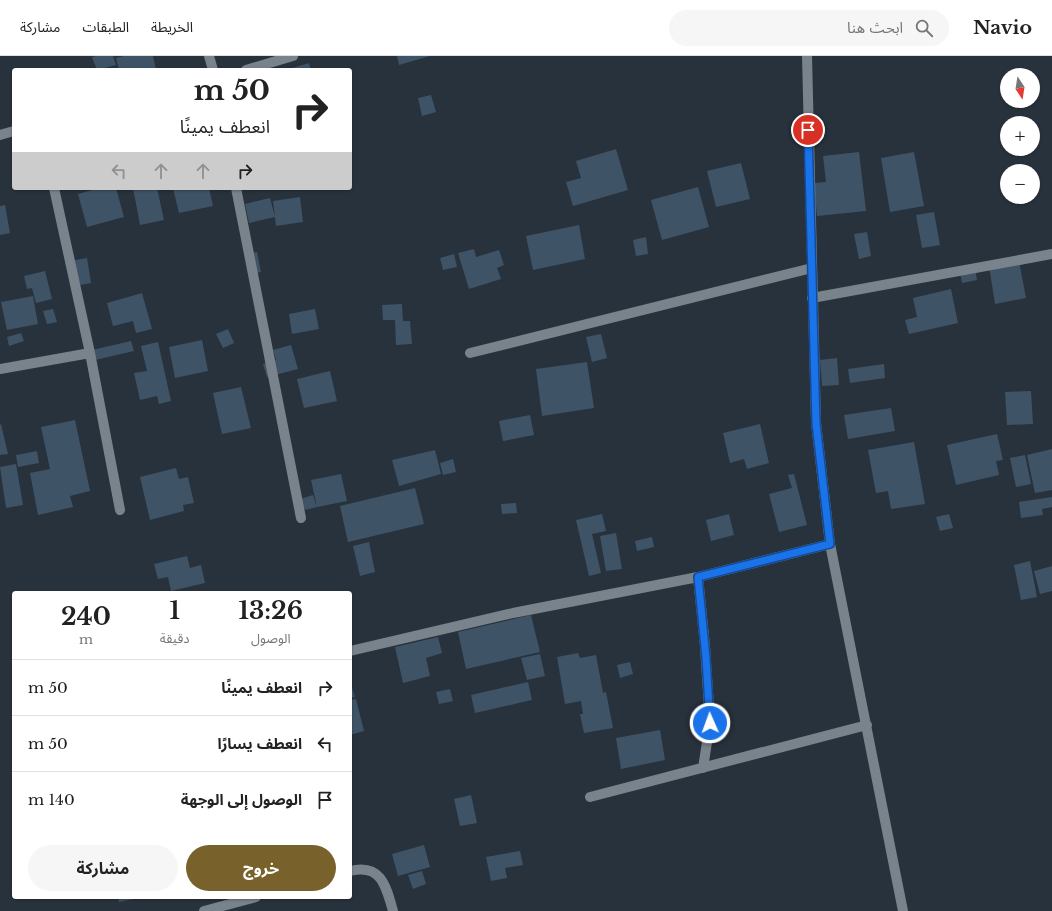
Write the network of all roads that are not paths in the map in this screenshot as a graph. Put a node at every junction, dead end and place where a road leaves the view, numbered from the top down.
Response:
1 (209, 56) edge
2 (293, 56) edge
3 (807, 56) edge
4 (212, 68) edge
5 (253, 68) edge
6 (12, 132) edge
7 (0, 135) edge
8 (54, 190) edge
9 (236, 190) edge
10 (1052, 254) edge
11 (812, 268) junction
12 (812, 298) junction
13 (90, 353) junction
14 (470, 353) dead end
15 (0, 369) edge
16 (120, 510) dead end
17 (301, 518) dead end
18 (830, 544) junction
19 (698, 577) junction
20 (352, 652) edge
21 (867, 725) junction
22 (703, 768) junction
23 (590, 797) dead end
24 (352, 871) edge
25 (249, 899) edge
26 (204, 911) edge
27 (393, 911) edge
28 (903, 911) edge

1 - 4 street
2 - 5 street
3 - 11 street
6 - 7 street
8 - 13 street
9 - 17 street
10 - 12 street
11 - 12 street
11 - 14 street
12 - 18 street
13 - 15 street
13 - 16 street
18 - 19 street
18 - 21 street
19 - 20 street
19 - 22 street
21 - 22 street
21 - 28 street
22 - 23 street
24 - 27 street
25 - 26 street

